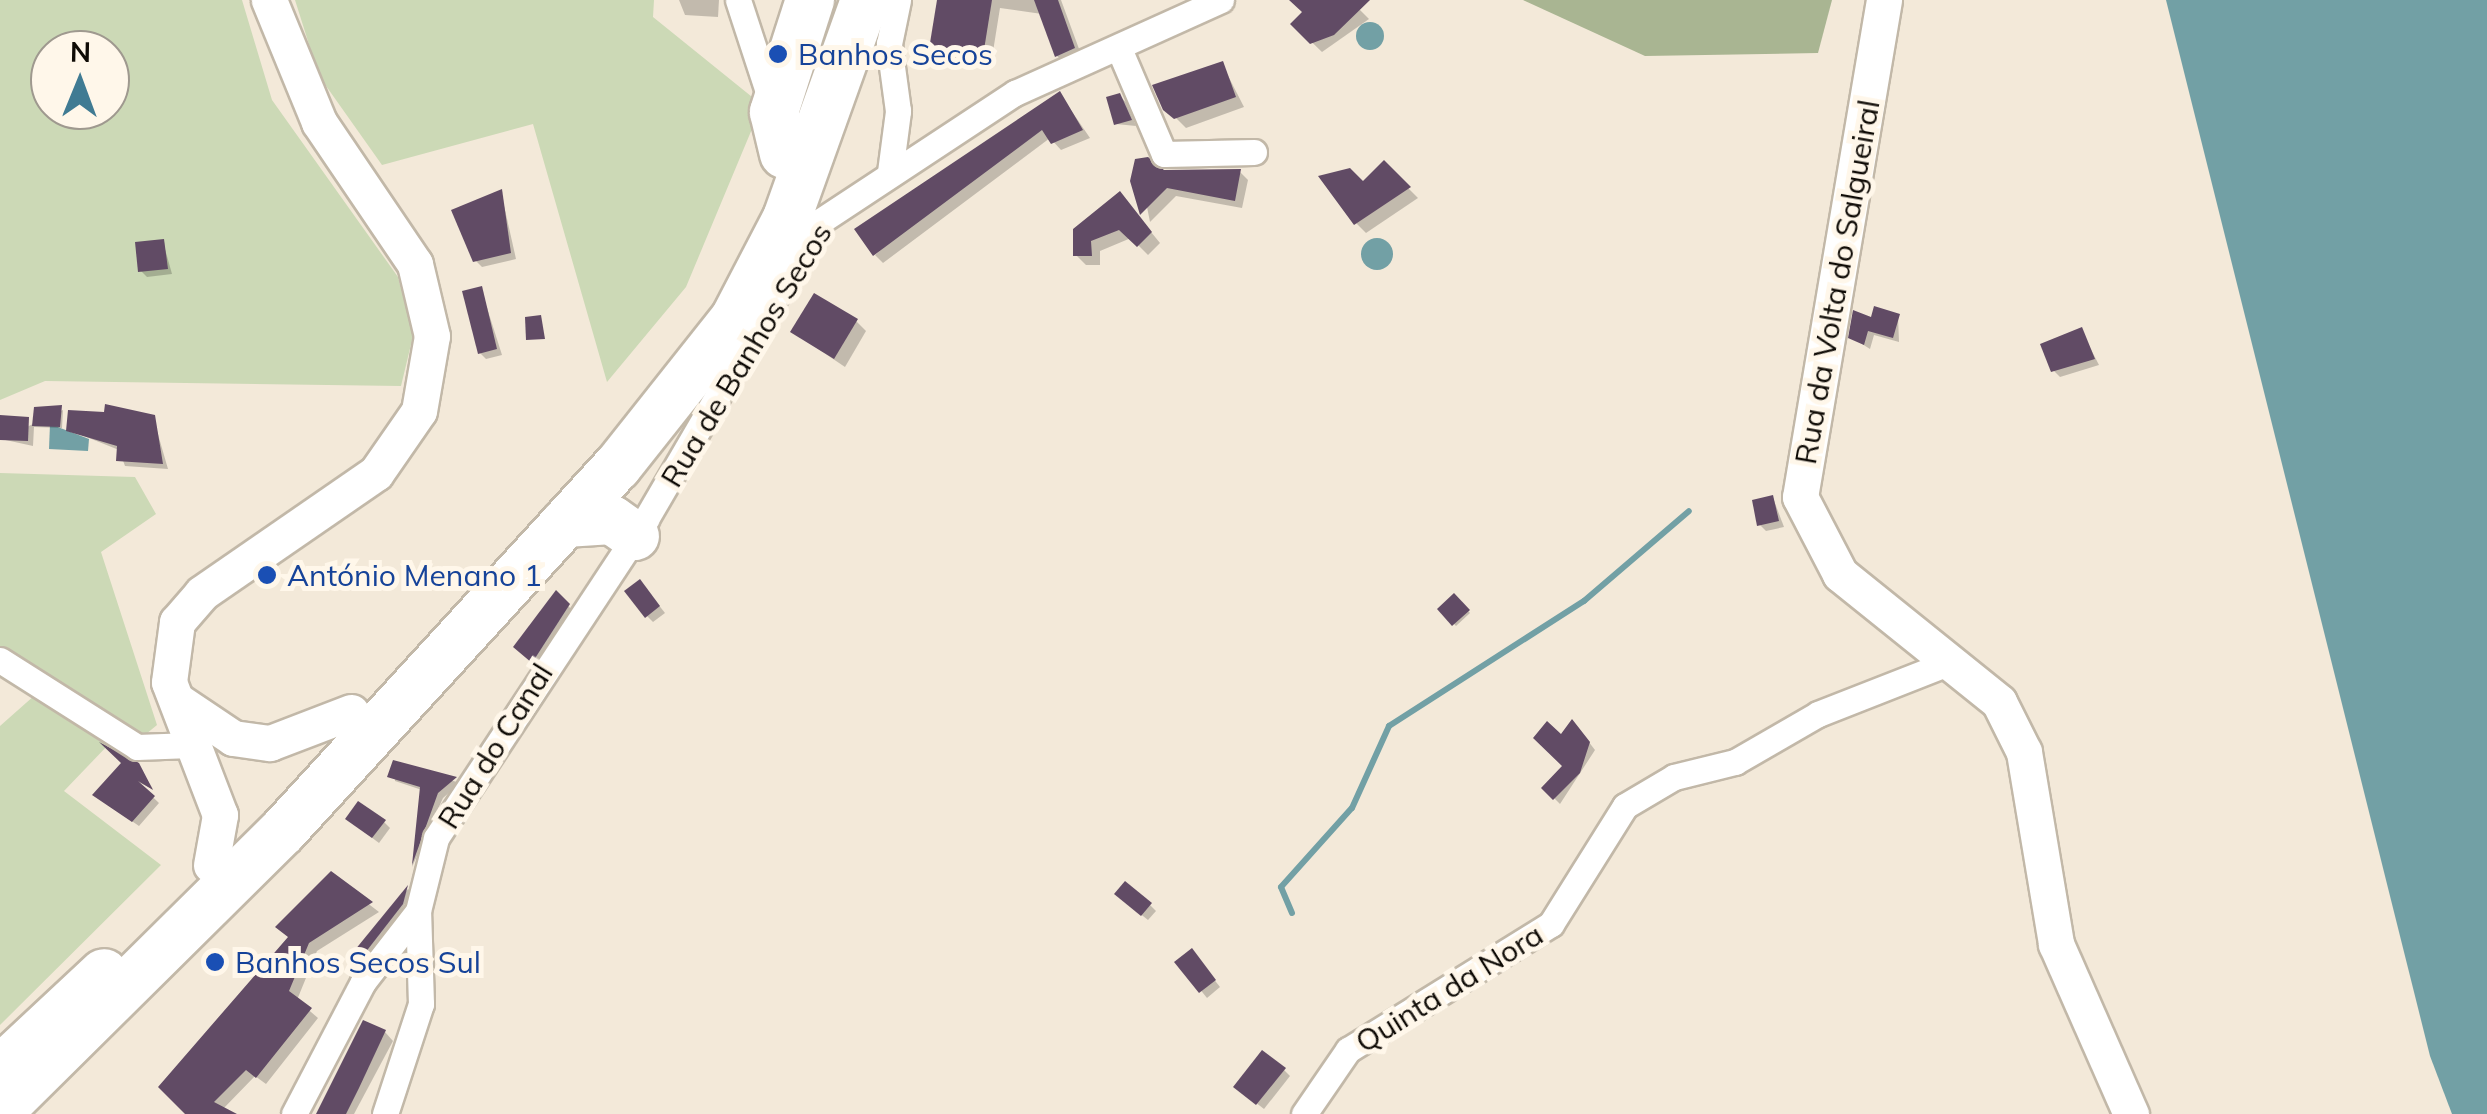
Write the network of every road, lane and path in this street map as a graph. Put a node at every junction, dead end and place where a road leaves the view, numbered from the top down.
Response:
1 (269, 0) edge
2 (738, 0) edge
3 (810, 0) edge
4 (840, 0) edge
5 (866, 0) edge
6 (898, 0) edge
7 (1221, 0) edge
8 (1884, 0) edge
9 (1120, 51) junction
10 (779, 133) junction
11 (1254, 152) dead end
12 (890, 172) junction
13 (617, 466) junction
14 (566, 524) junction
15 (641, 528) junction
16 (0, 660) edge
17 (1948, 663) junction
18 (178, 701) junction
19 (352, 712) junction
20 (191, 745) junction
21 (210, 865) junction
22 (418, 911) junction
23 (0, 1070) edge
24 (0, 1111) edge
25 (294, 1114) edge
26 (385, 1114) edge
27 (1304, 1114) edge
28 (2131, 1114) edge

1 - 18 street
2 - 10 street
3 - 10 highway
4 - 10 highway
5 - 13 highway
6 - 12 street
7 - 9 street, Rua de Banhos Secos
8 - 17 street, Rua da Volta do Salgueiral
9 - 11 street
9 - 12 street, Rua de Banhos Secos
10 - 19 highway
12 - 15 street, Rua de Banhos Secos
13 - 14 highway
13 - 15 highway
14 - 15 highway
14 - 24 highway
15 - 22 street, Rua do Canal
16 - 20 street
17 - 27 street, Quinta da Nora
17 - 28 street, Rua da Volta do Salgueiral
18 - 19 street
18 - 20 street
19 - 21 highway
20 - 21 street
21 - 23 highway
22 - 25 street
22 - 26 street, Rua do Canal

